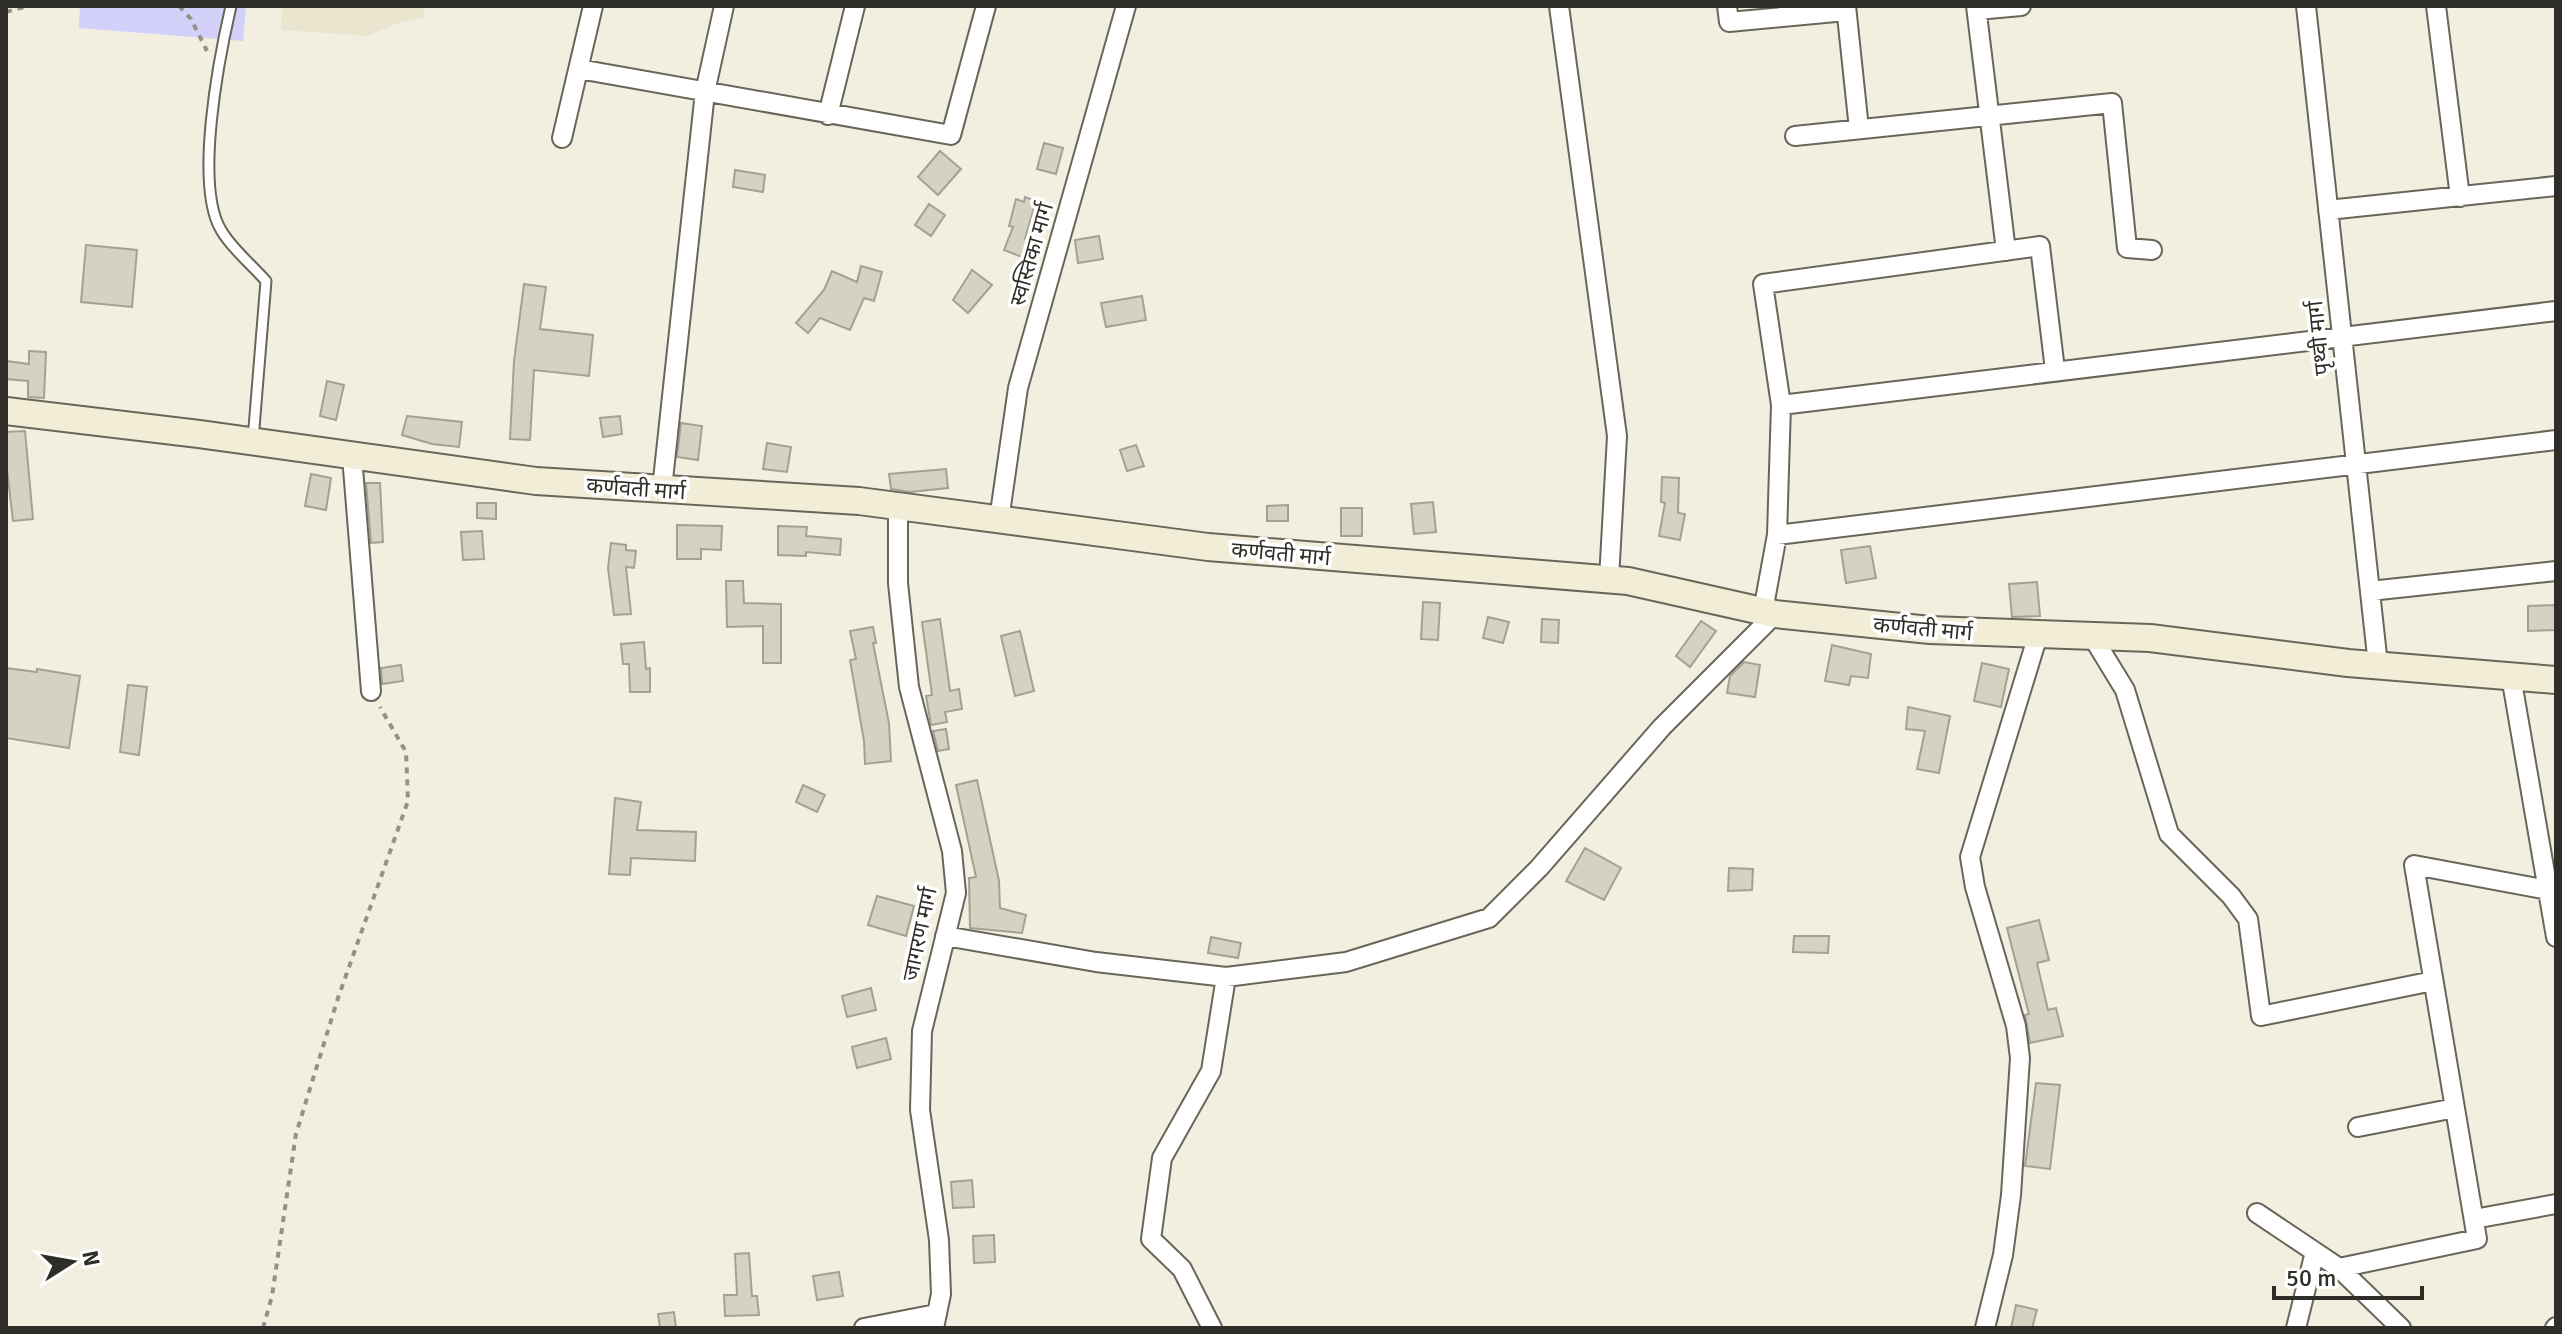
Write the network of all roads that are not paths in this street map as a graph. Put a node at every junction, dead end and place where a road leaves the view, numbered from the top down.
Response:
1 (231, 6) edge
2 (593, 6) edge
3 (724, 6) edge
4 (855, 6) edge
5 (986, 6) edge
6 (1126, 6) edge
7 (1559, 6) edge
8 (1727, 6) edge
9 (2021, 6) edge
10 (2306, 6) edge
11 (2436, 6) edge
12 (1977, 8) edge
13 (1846, 9) edge
14 (579, 69) junction
15 (705, 92) junction
16 (828, 115) junction
17 (1988, 116) junction
18 (1859, 129) junction
19 (1795, 136) dead end
20 (562, 138) dead end
21 (2556, 186) edge
22 (2460, 197) junction
23 (2328, 210) junction
24 (2152, 250) dead end
25 (2006, 251) junction
26 (2556, 311) edge
27 (2342, 335) junction
28 (2055, 370) junction
29 (1781, 405) junction
30 (6, 411) edge
31 (2556, 440) edge
32 (253, 442) junction
33 (352, 456) junction
34 (2356, 464) junction
35 (662, 489) junction
36 (898, 506) junction
37 (999, 520) junction
38 (1777, 535) junction
39 (2556, 571) edge
40 (1609, 579) junction
41 (2370, 591) junction
42 (1769, 612) junction
43 (2038, 635) junction
44 (2092, 636) junction
45 (2378, 665) junction
46 (2511, 676) junction
47 (2556, 680) edge
48 (371, 691) road end
49 (2548, 890) junction
50 (945, 936) junction
51 (2556, 937) edge
52 (1226, 977) junction
53 (2433, 981) junction
54 (2455, 1108) junction
55 (2358, 1127) dead end
56 (2556, 1204) edge
57 (2257, 1213) dead end
58 (2474, 1219) junction
59 (2315, 1252) junction
60 (2339, 1268) junction
61 (935, 1321) edge
62 (864, 1328) edge
63 (1212, 1328) edge
64 (1985, 1328) edge
65 (2296, 1328) edge
66 (2401, 1328) edge

1 - 32 lane
2 - 14 street
3 - 15 street
4 - 16 street
5 - 16 street
6 - 37 street, स्वस्तिका मार्ग
7 - 40 street
8 - 13 street
9 - 12 street
10 - 23 street, पृथ्वी मार्ग
11 - 22 street
12 - 17 street
13 - 18 street
14 - 15 street
14 - 20 street
15 - 16 street
15 - 35 street
17 - 18 street
17 - 24 street
17 - 25 street
18 - 19 street
21 - 22 street
22 - 23 street
23 - 27 street, पृथ्वी मार्ग
25 - 28 street
25 - 29 street
26 - 27 street
27 - 28 street
27 - 34 street, पृथ्वी मार्ग
28 - 29 street
29 - 38 street
30 - 32 main road, कर्णवती मार्ग
31 - 34 street
32 - 33 main road, कर्णवती मार्ग
33 - 35 main road, कर्णवती मार्ग
33 - 48 street
34 - 38 street
34 - 41 street, पृथ्वी मार्ग
35 - 36 main road, कर्णवती मार्ग
36 - 37 main road, कर्णवती मार्ग
36 - 50 street, जागरण मार्ग
37 - 40 main road, कर्णवती मार्ग
38 - 42 street
39 - 41 street
40 - 42 main road, कर्णवती मार्ग
41 - 45 street, पृथ्वी मार्ग
42 - 43 main road, कर्णवती मार्ग
42 - 52 street
43 - 44 main road, कर्णवती मार्ग
43 - 64 street
44 - 45 main road, कर्णवती मार्ग
44 - 53 street
45 - 46 main road, कर्णवती मार्ग
46 - 47 main road, कर्णवती मार्ग
46 - 49 street
49 - 51 street
49 - 53 street
50 - 52 street
50 - 61 street, जागरण मार्ग
52 - 63 street
53 - 54 street
54 - 55 street
54 - 58 street
56 - 58 street
57 - 59 street
58 - 60 street
59 - 60 street
59 - 65 street
60 - 66 street
61 - 62 street

